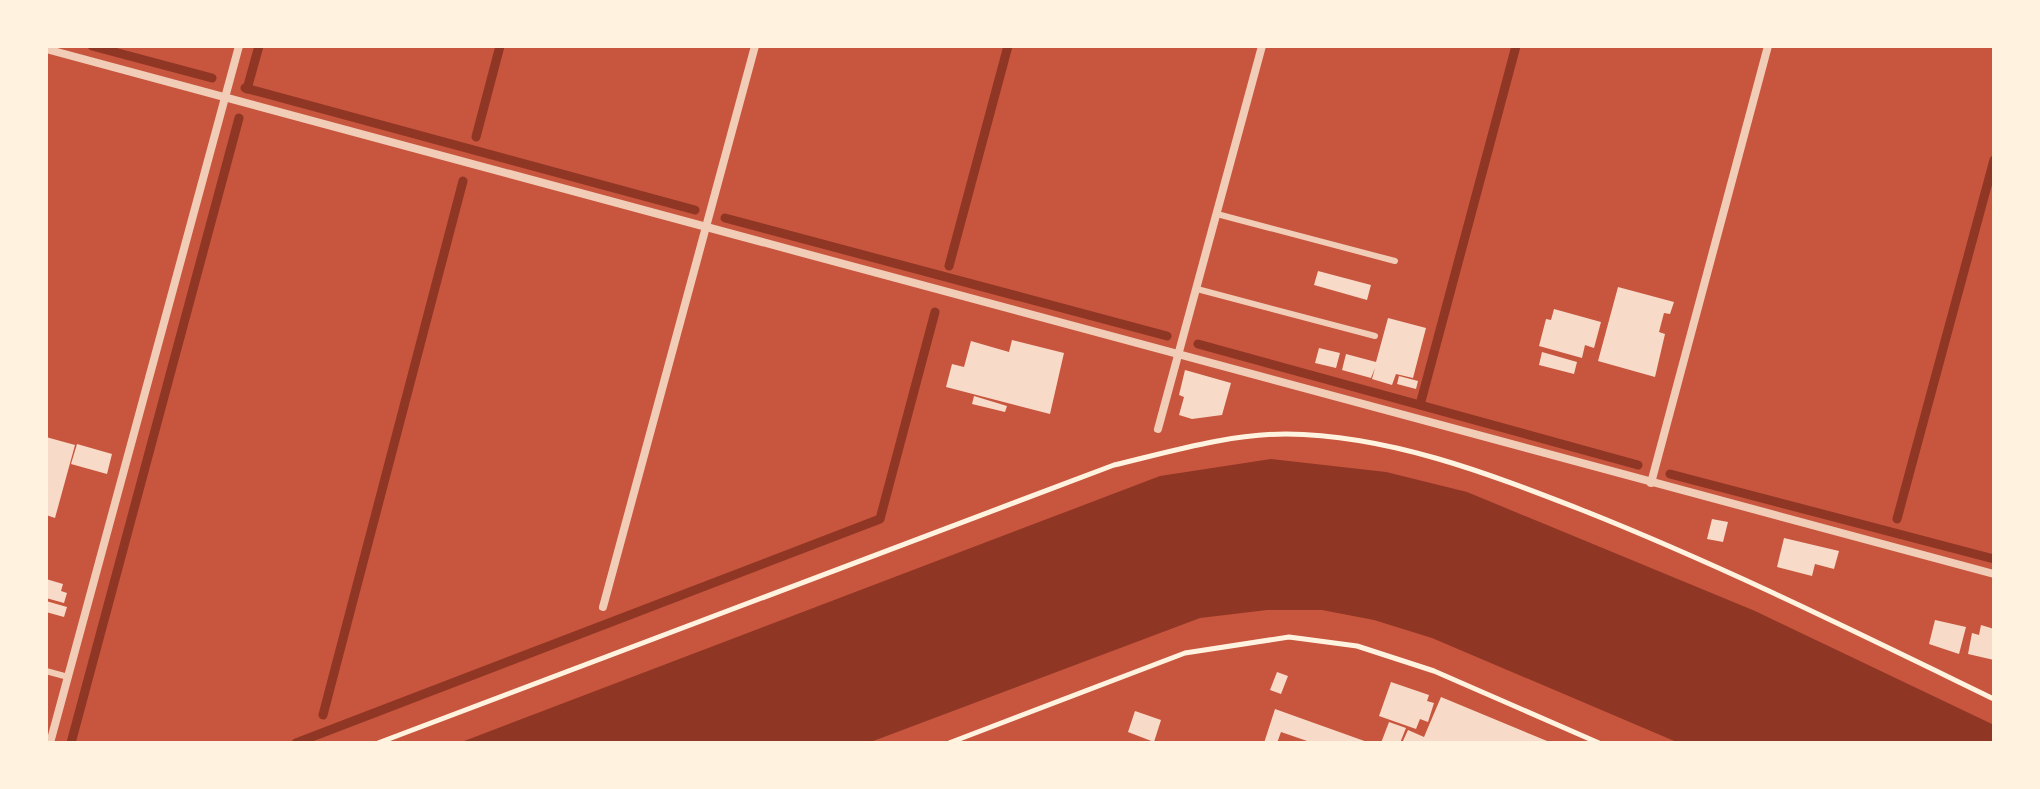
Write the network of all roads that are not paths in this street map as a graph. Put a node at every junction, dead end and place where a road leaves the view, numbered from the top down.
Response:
1 (239, 46) edge
2 (755, 46) edge
3 (1262, 46) edge
4 (1768, 46) edge
5 (46, 49) edge
6 (225, 98) junction
7 (1217, 214) junction
8 (706, 226) junction
9 (1395, 261) dead end
10 (1197, 289) junction
11 (1375, 336) dead end
12 (1179, 355) junction
13 (1158, 429) dead end
14 (1651, 483) junction
15 (1994, 574) edge
16 (603, 607) dead end
17 (46, 671) edge
18 (68, 677) junction
19 (50, 743) edge

1 - 6 street
2 - 8 street
3 - 7 street
4 - 14 street
5 - 6 street
6 - 8 street
6 - 18 street
7 - 9 lane
7 - 10 street
8 - 12 street
8 - 16 street
10 - 11 lane
10 - 12 street
12 - 13 street
12 - 14 street
14 - 15 street
17 - 18 lane
18 - 19 street

